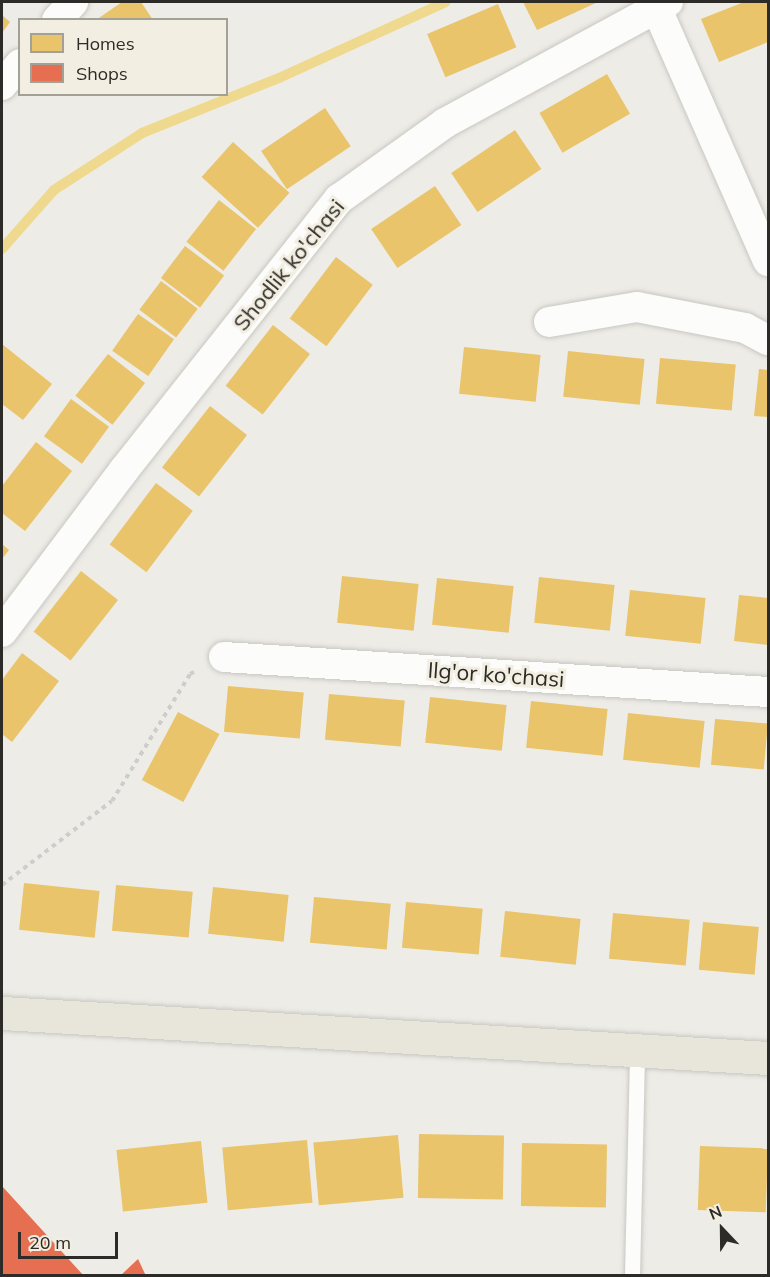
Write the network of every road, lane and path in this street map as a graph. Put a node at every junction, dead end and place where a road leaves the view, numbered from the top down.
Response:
1 (73, 2) edge
2 (662, 4) edge
3 (59, 18) edge
4 (18, 66) edge
5 (2, 85) edge
6 (768, 261) edge
7 (549, 322) dead end
8 (768, 340) edge
9 (2, 632) edge
10 (224, 657) joint
11 (768, 692) edge
12 (2, 885) edge
13 (2, 1013) edge
14 (637, 1052) junction
15 (768, 1058) edge
16 (632, 1275) edge

1 - 3 street
2 - 6 street
2 - 9 street, Shodlik ko'chasi
4 - 5 street
7 - 8 street
10 - 11 street, Ilg'or ko'chasi
10 - 12 path
13 - 14 main road
14 - 15 main road
14 - 16 lane

